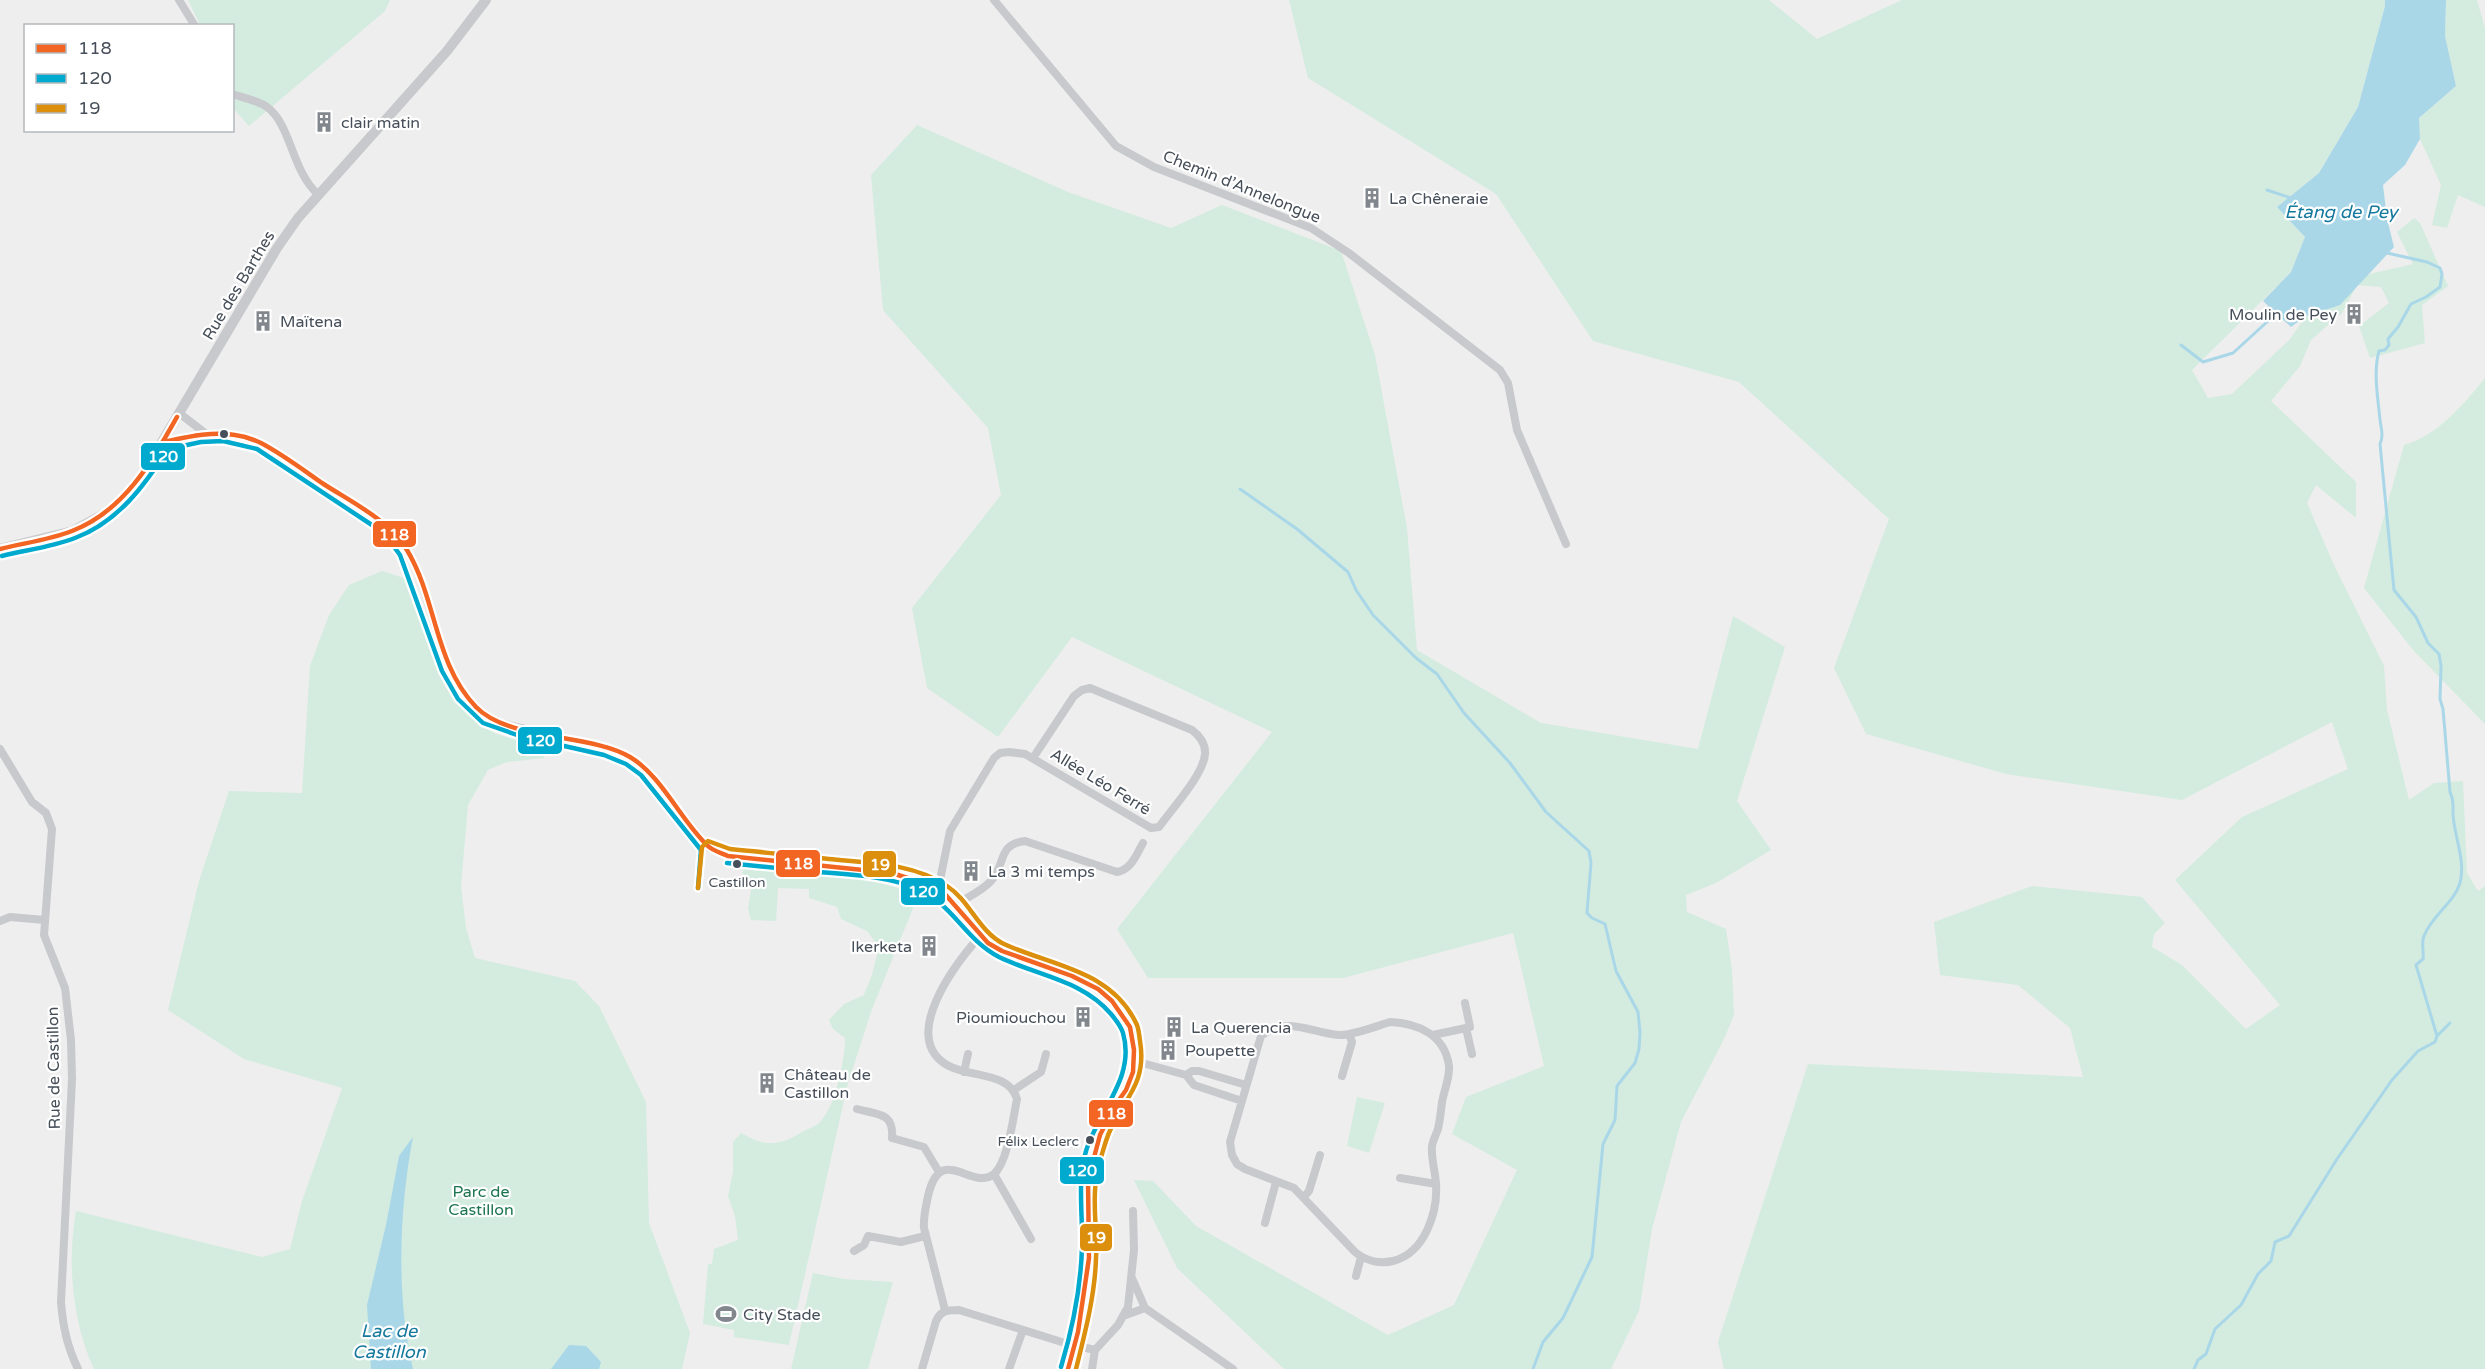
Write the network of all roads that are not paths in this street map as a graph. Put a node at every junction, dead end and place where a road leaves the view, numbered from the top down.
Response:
1 (178, 0) edge
2 (486, 0) edge
3 (994, 0) edge
4 (194, 24) edge
5 (234, 95) edge
6 (318, 194) junction
7 (179, 413) junction
8 (205, 433) junction
9 (163, 442) junction
10 (1566, 544) dead end
11 (0, 549) edge
12 (0, 749) edge
13 (1034, 758) junction
14 (1143, 843) dead end
15 (938, 890) junction
16 (954, 904) junction
17 (45, 920) junction
18 (0, 921) edge
19 (980, 936) junction
20 (1465, 1003) dead end
21 (1466, 1028) junction
22 (1349, 1034) junction
23 (1432, 1035) junction
24 (968, 1054) dead end
25 (1046, 1054) dead end
26 (1472, 1054) dead end
27 (1135, 1061) junction
28 (964, 1072) junction
29 (1186, 1076) junction
30 (1342, 1076) dead end
31 (1216, 1077) junction
32 (1246, 1085) junction
33 (1212, 1089) junction
34 (1014, 1090) junction
35 (1242, 1101) junction
36 (857, 1109) dead end
37 (1320, 1155) dead end
38 (939, 1172) junction
39 (994, 1174) junction
40 (1400, 1178) dead end
41 (1276, 1182) junction
42 (1436, 1184) junction
43 (1304, 1197) junction
44 (1133, 1211) dead end
45 (1265, 1224) dead end
46 (925, 1236) junction
47 (1031, 1239) dead end
48 (854, 1251) dead end
49 (1361, 1257) junction
50 (1131, 1276) junction
51 (1356, 1276) dead end
52 (1145, 1308) junction
53 (945, 1310) junction
54 (1123, 1316) junction
55 (1023, 1330) junction
56 (1074, 1345) junction
57 (1095, 1350) junction
58 (78, 1369) edge
59 (922, 1369) edge
60 (1009, 1369) edge
61 (1068, 1369) edge
62 (1092, 1369) edge
63 (1233, 1369) edge

1 - 4 street
2 - 6 street, Rue des Barthes
3 - 10 street, Chemin d’Annelongue
5 - 6 street
6 - 7 street, Rue des Barthes
7 - 8 street
7 - 9 street, Rue des Barthes
8 - 9 street
8 - 15 street
9 - 11 street, Rue des Barthes
12 - 17 street, Rue de Castillon
13 - 13 street, Allée Léo Ferré
13 - 15 street, Allée Léo Ferré
14 - 16 street
15 - 16 street
16 - 19 street
17 - 18 street
17 - 58 street, Rue de Castillon
19 - 27 street
19 - 28 street
20 - 21 street
21 - 23 street
21 - 26 street
22 - 23 street
22 - 30 street
22 - 32 street
23 - 42 street
24 - 28 street
25 - 34 street
27 - 29 street
27 - 56 street
28 - 34 street
29 - 31 street
29 - 33 street
31 - 32 street
31 - 33 street
32 - 35 street
33 - 35 street
34 - 39 street
35 - 41 street
36 - 38 street
37 - 43 street
38 - 39 street
38 - 46 street
39 - 47 street
40 - 42 street
41 - 43 street
41 - 45 street
42 - 49 street
43 - 49 street
44 - 50 street
46 - 48 street
46 - 53 street
49 - 51 street
50 - 52 street
50 - 54 street
52 - 54 street
52 - 63 street
53 - 55 street
53 - 59 street
54 - 57 street
55 - 56 street
55 - 60 street
56 - 57 street
56 - 61 street
57 - 62 street

